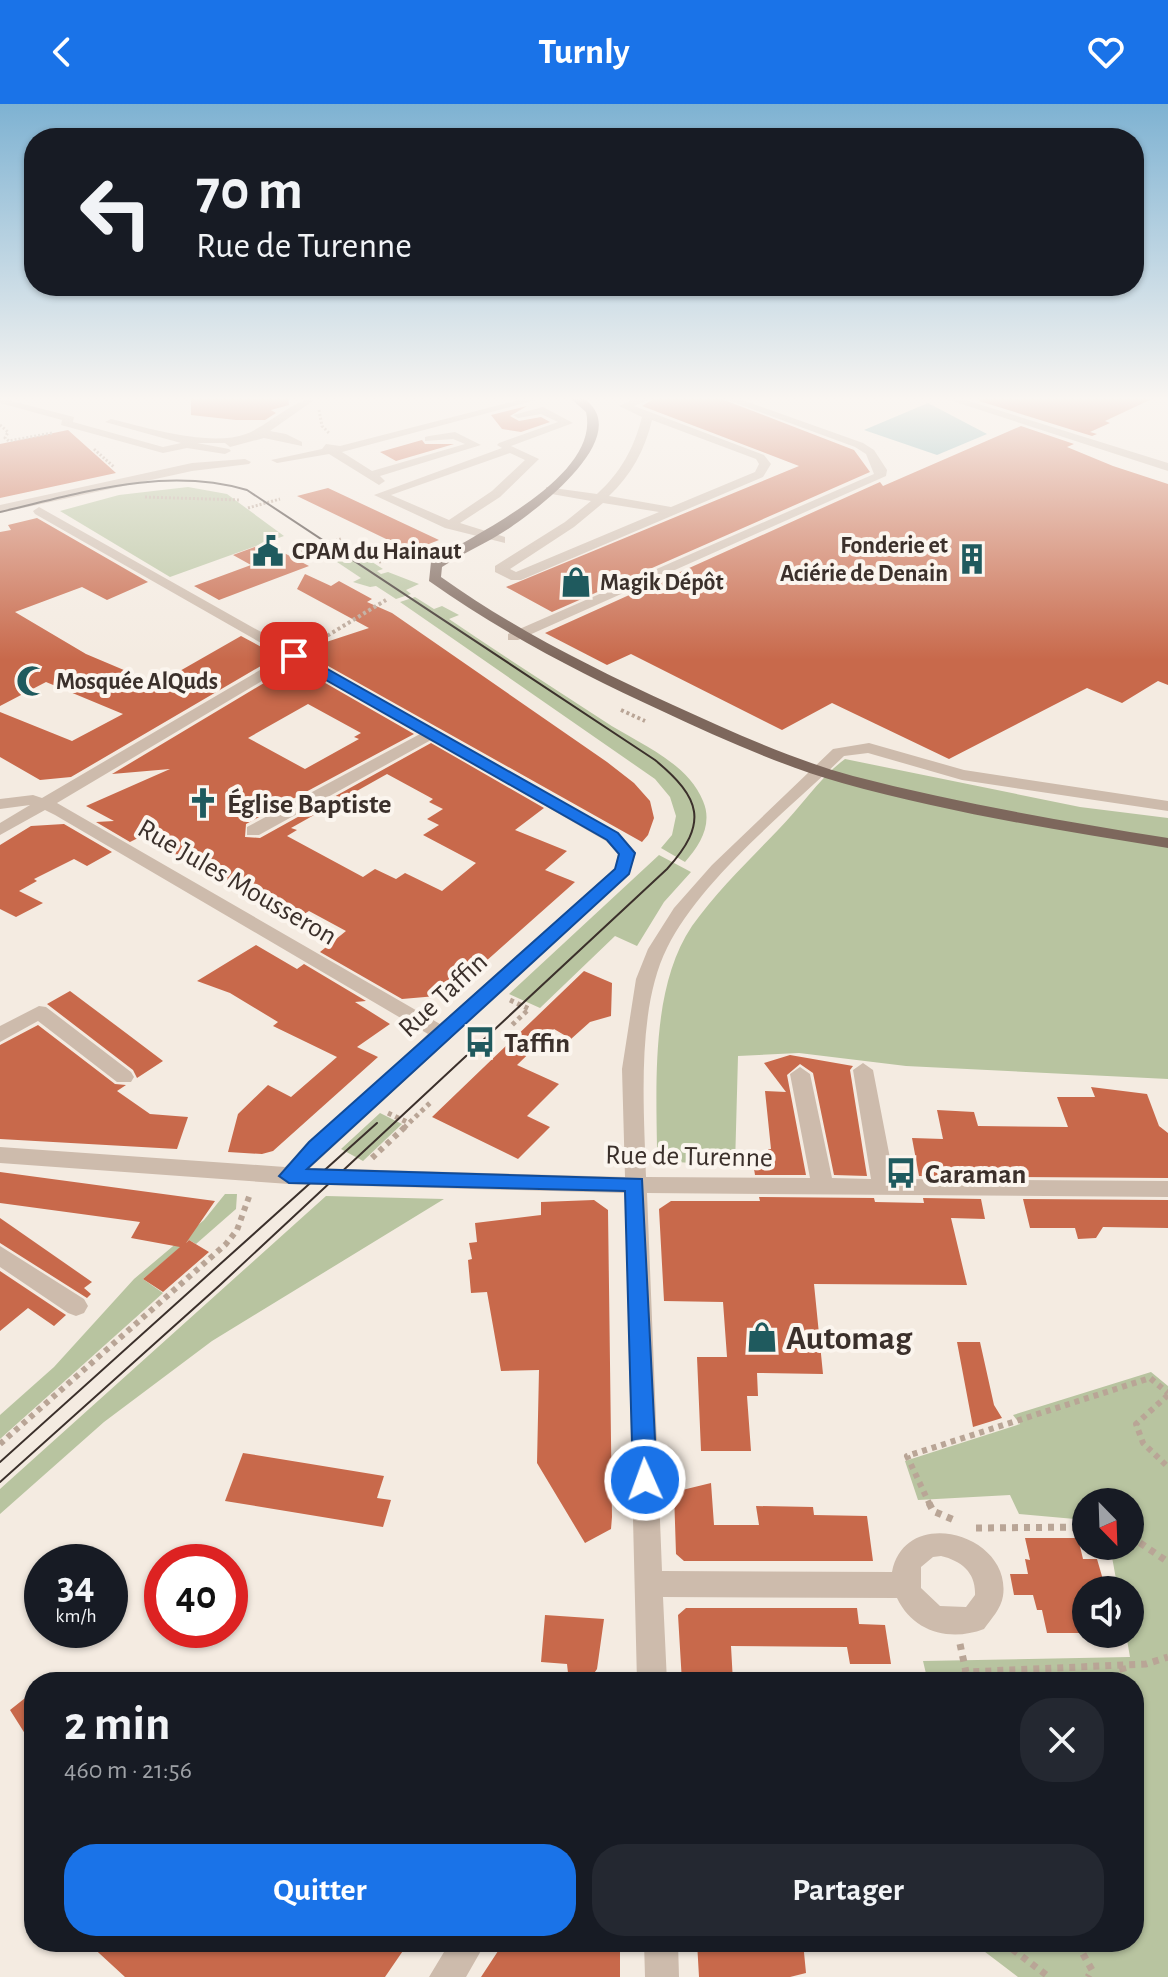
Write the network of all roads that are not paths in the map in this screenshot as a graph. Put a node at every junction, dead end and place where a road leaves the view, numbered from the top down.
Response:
1 (84, 485) edge
2 (97, 485) edge
3 (389, 485) edge
4 (404, 485) edge
5 (505, 485) edge
6 (561, 485) edge
7 (563, 485) edge
8 (610, 485) edge
9 (737, 485) edge
10 (859, 485) edge
11 (396, 489) junction
12 (557, 491) junction
13 (599, 498) junction
14 (0, 509) edge
15 (39, 511) junction
16 (675, 511) junction
17 (0, 520) edge
18 (449, 525) junction
19 (493, 538) junction
20 (517, 636) junction
21 (294, 656) junction
22 (431, 734) junction
23 (812, 776) junction
24 (45, 803) junction
25 (0, 804) edge
26 (1168, 806) edge
27 (0, 830) edge
28 (253, 831) dead end
29 (1168, 843) edge
30 (441, 1033) junction
31 (0, 1035) edge
32 (863, 1070) dead end
33 (800, 1074) dead end
34 (124, 1077) dead end
35 (0, 1155) edge
36 (289, 1176) junction
37 (635, 1184) junction
38 (823, 1186) junction
39 (884, 1187) junction
40 (1168, 1189) edge
41 (0, 1255) edge
42 (76, 1306) dead end
43 (649, 1584) junction
44 (905, 1585) junction
45 (649, 1672) edge
46 (462, 1952) edge
47 (661, 1952) edge
48 (446, 1977) edge
49 (662, 1977) edge

1 - 14 street
2 - 15 street
3 - 11 street
4 - 11 street
5 - 18 street
6 - 12 main road
7 - 12 main road
8 - 13 street
9 - 16 street
10 - 20 street
11 - 18 street
12 - 13 street
12 - 19 main road
13 - 16 street
13 - 16 street
15 - 17 street
15 - 21 street
18 - 19 street
19 - 20 main road
20 - 23 main road
21 - 22 street
21 - 24 street
22 - 28 street
22 - 30 street, Rue Taffin
23 - 26 street
23 - 29 main road
23 - 37 street
24 - 25 street
24 - 27 street
24 - 30 street, Rue Jules Mousseron
30 - 36 street, Rue Taffin
31 - 34 street
32 - 39 street
33 - 38 street
35 - 36 street, Rue de Turenne
36 - 37 street, Rue de Turenne
37 - 38 street, Rue de Turenne
37 - 43 street
38 - 39 street, Rue de Turenne
39 - 40 street, Rue de Turenne
41 - 42 street
43 - 44 street
43 - 45 street
44 - 44 street
46 - 48 street
47 - 49 street

